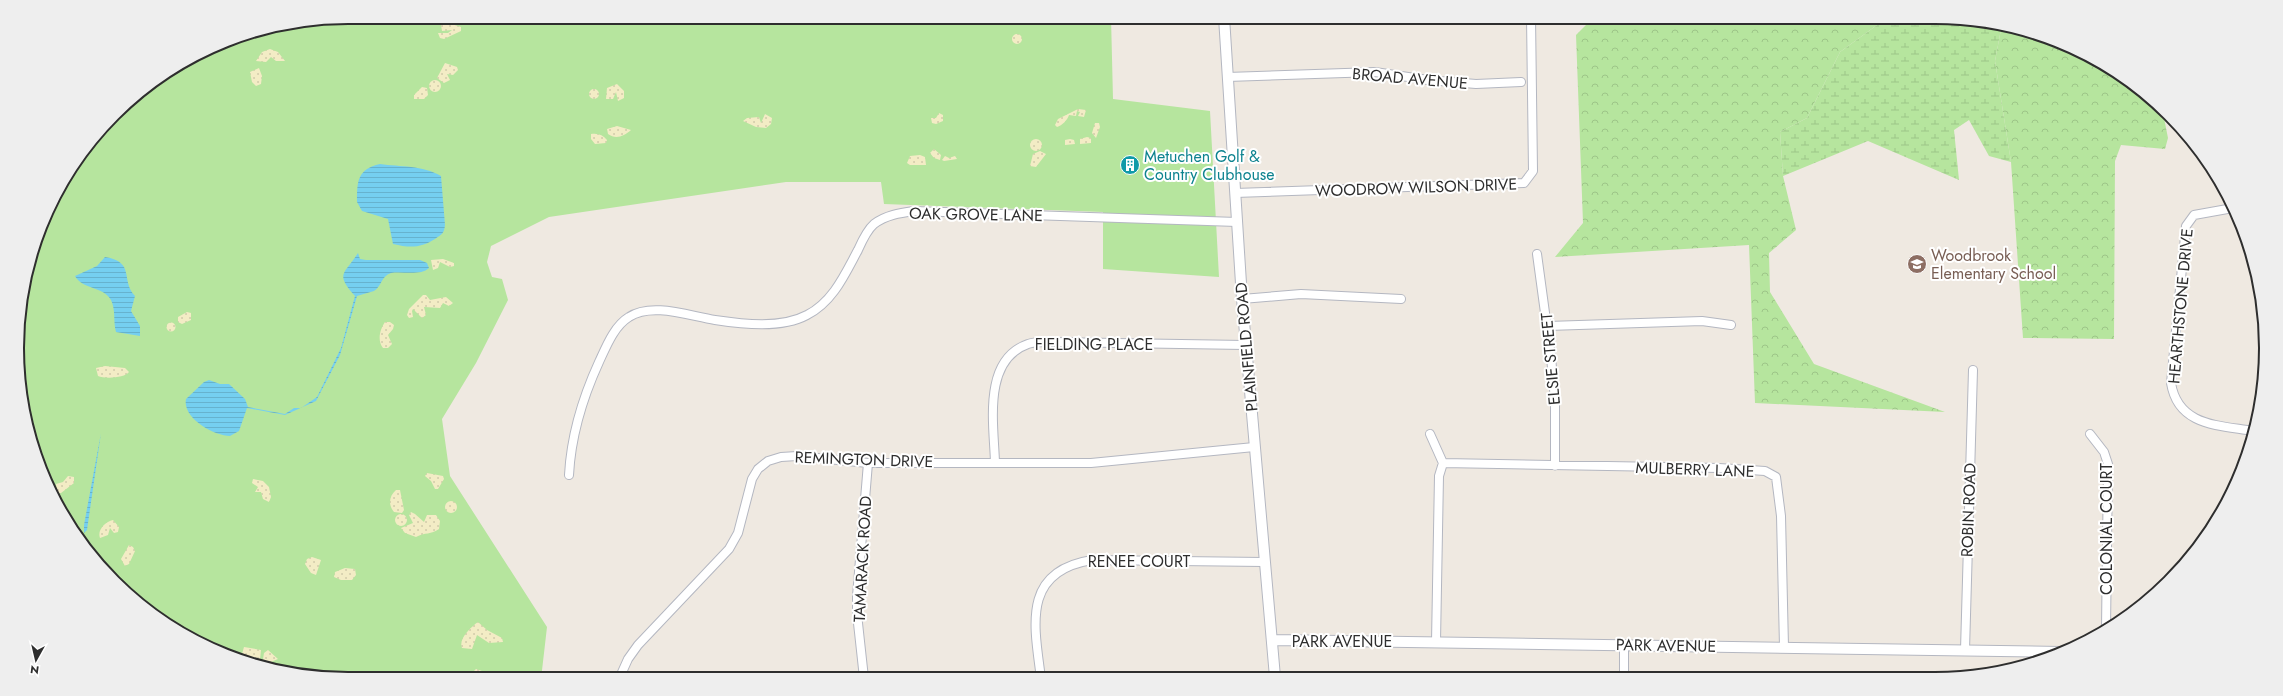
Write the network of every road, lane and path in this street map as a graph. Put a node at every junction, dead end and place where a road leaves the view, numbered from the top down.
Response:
1 (1224, 24) edge
2 (1531, 24) edge
3 (1228, 77) junction
4 (1521, 82) dead end
5 (1235, 193) junction
6 (2228, 209) edge
7 (1236, 222) junction
8 (1537, 254) dead end
9 (1242, 298) junction
10 (1401, 299) dead end
11 (1731, 325) dead end
12 (1548, 326) junction
13 (1245, 346) junction
14 (1972, 370) dead end
15 (2248, 430) edge
16 (1430, 434) dead end
17 (2090, 434) dead end
18 (1254, 447) junction
19 (868, 463) junction
20 (996, 463) junction
21 (1442, 463) junction
22 (1555, 466) junction
23 (568, 475) dead end
24 (1264, 562) junction
25 (2106, 623) edge
26 (1272, 640) junction
27 (1436, 642) junction
28 (1624, 644) junction
29 (1784, 647) junction
30 (1965, 650) junction
31 (2047, 652) edge
32 (622, 672) edge
33 (863, 672) edge
34 (1039, 672) edge
35 (1274, 672) edge
36 (1624, 672) edge

1 - 3 street, PLAINFIELD ROAD
2 - 5 street, WOODROW WILSON DRIVE
3 - 4 street, BROAD AVENUE
3 - 5 street, PLAINFIELD ROAD
5 - 7 street, PLAINFIELD ROAD
6 - 15 street, HEARTHSTONE DRIVE
7 - 9 street, PLAINFIELD ROAD
7 - 23 street, OAK GROVE LANE
8 - 12 street, ELSIE STREET
9 - 10 street
9 - 13 street, PLAINFIELD ROAD
11 - 12 street
12 - 22 street, ELSIE STREET
13 - 18 street, PLAINFIELD ROAD
13 - 20 street, FIELDING PLACE
14 - 30 street, ROBIN ROAD
16 - 21 street
17 - 25 street, COLONIAL COURT
18 - 20 street, REMINGTON DRIVE
18 - 24 street, PLAINFIELD ROAD
19 - 20 street, REMINGTON DRIVE
19 - 32 street, REMINGTON DRIVE
19 - 33 street, TAMARACK ROAD
21 - 22 street, MULBERRY LANE
21 - 27 street
22 - 29 street, MULBERRY LANE
24 - 26 street, PLAINFIELD ROAD
24 - 34 street, RENEE COURT
26 - 27 street, PARK AVENUE
26 - 35 street, PLAINFIELD ROAD
27 - 28 street, PARK AVENUE
28 - 29 street, PARK AVENUE
28 - 36 street
29 - 30 street, PARK AVENUE
30 - 31 street, PARK AVENUE

